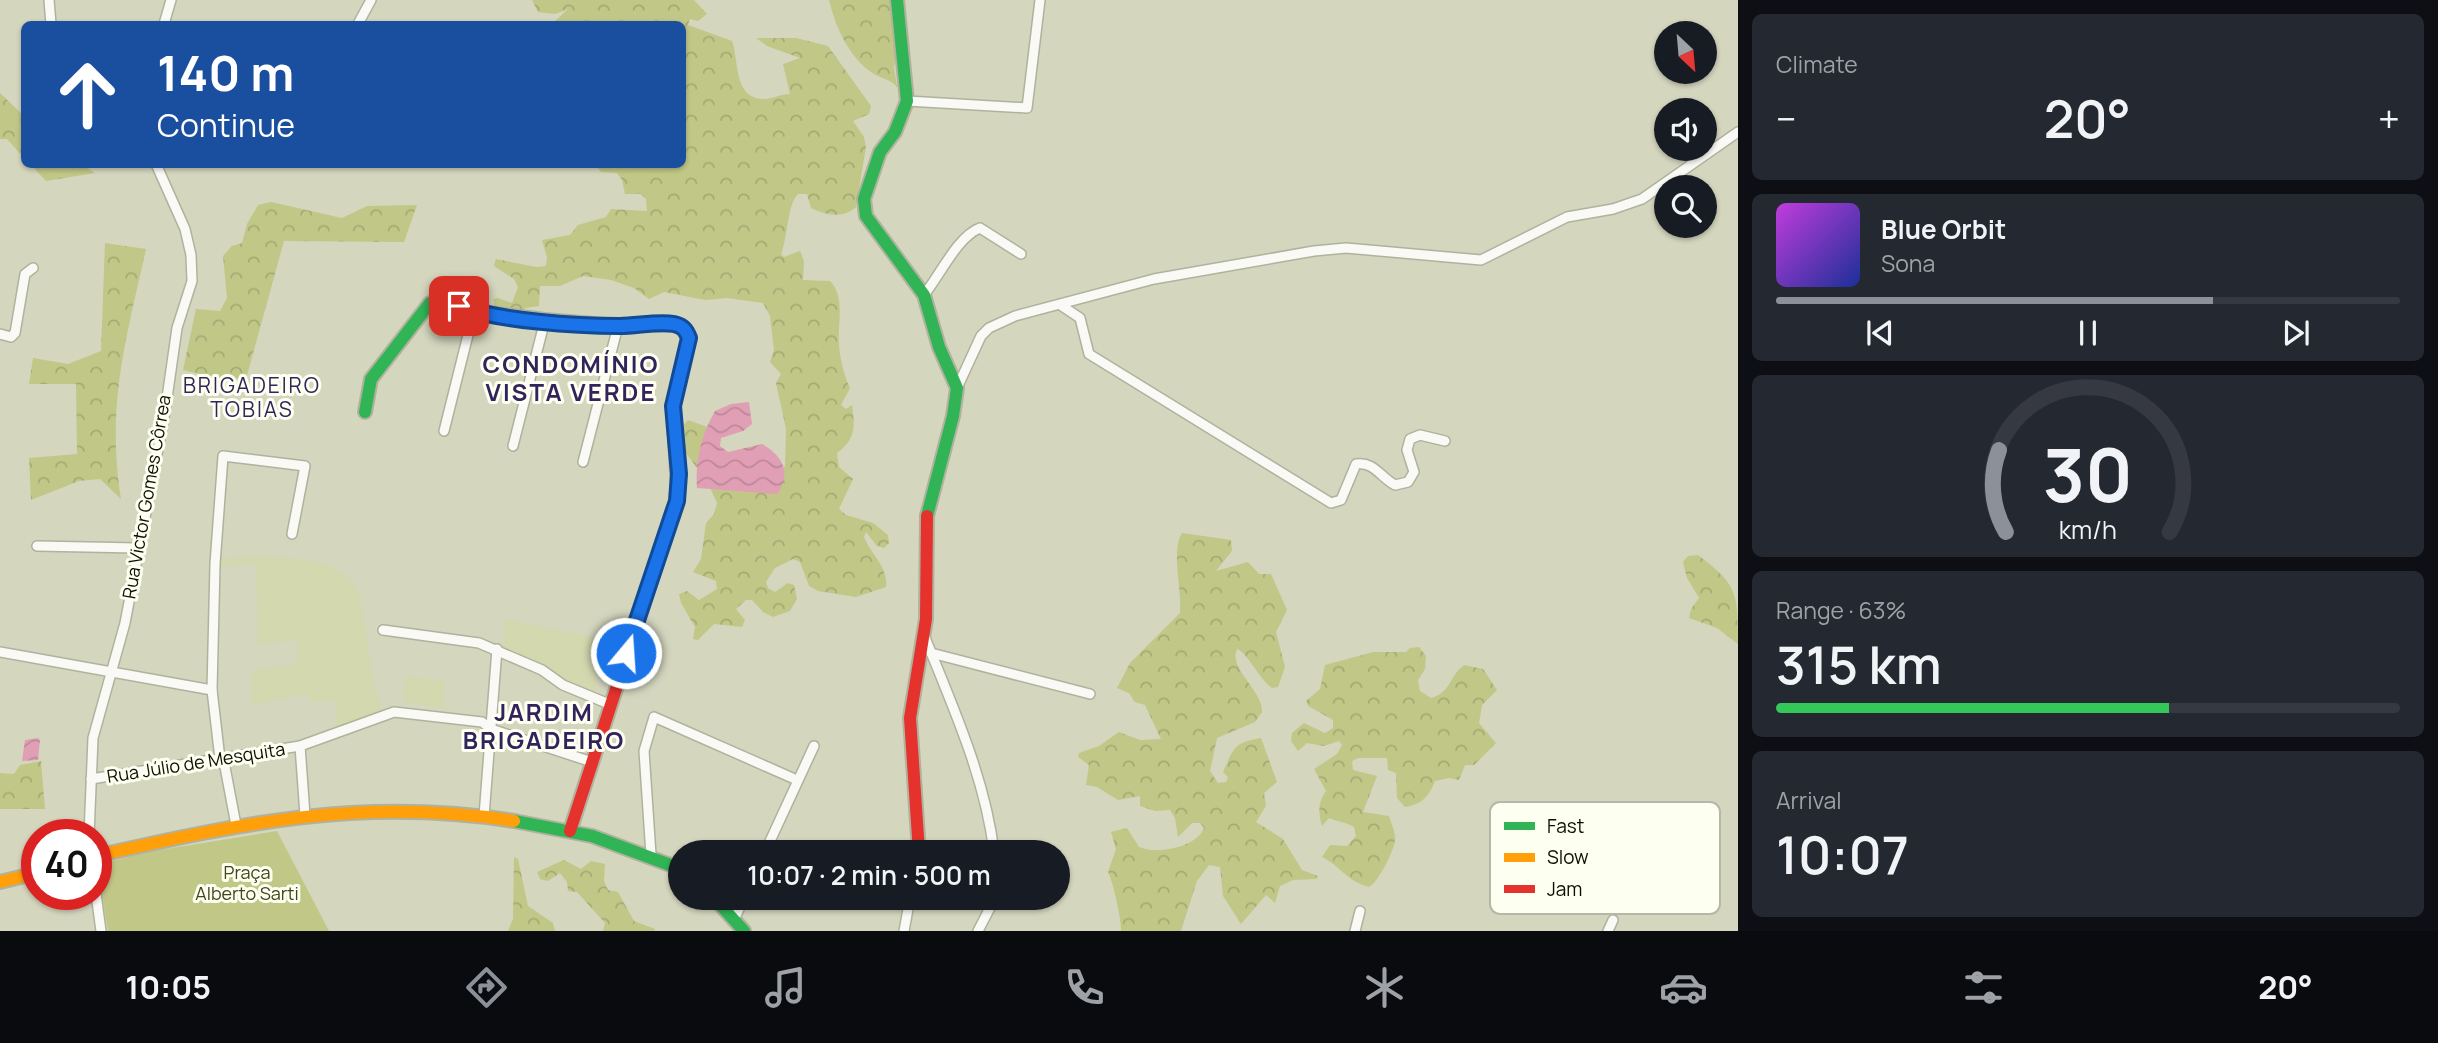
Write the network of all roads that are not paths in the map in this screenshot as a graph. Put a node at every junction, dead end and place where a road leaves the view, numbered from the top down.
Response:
1 (49, 0) edge
2 (170, 0) edge
3 (370, 0) edge
4 (897, 0) edge
5 (1040, 0) edge
6 (51, 21) edge
7 (165, 21) edge
8 (360, 21) edge
9 (907, 101) junction
10 (1738, 132) edge
11 (158, 168) edge
12 (1021, 254) dead end
13 (33, 268) dead end
14 (924, 295) junction
15 (1062, 306) junction
16 (474, 311) junction
17 (545, 320) junction
18 (618, 326) junction
19 (0, 334) edge
20 (957, 388) junction
21 (365, 412) dead end
22 (444, 431) dead end
23 (1445, 441) dead end
24 (513, 446) dead end
25 (583, 461) dead end
26 (292, 534) dead end
27 (37, 545) dead end
28 (137, 548) junction
29 (383, 630) dead end
30 (924, 635) junction
31 (497, 649) junction
32 (0, 652) edge
33 (931, 653) junction
34 (111, 673) junction
35 (212, 690) junction
36 (1090, 694) dead end
37 (609, 704) junction
38 (491, 729) junction
39 (300, 746) junction
40 (814, 746) dead end
41 (220, 758) junction
42 (592, 762) junction
43 (91, 779) junction
44 (797, 780) junction
45 (305, 815) junction
46 (484, 817) junction
47 (90, 819) edge
48 (236, 825) junction
49 (570, 831) junction
50 (770, 840) edge
51 (918, 840) edge
52 (992, 840) edge
53 (112, 852) edge
54 (651, 855) junction
55 (668, 863) edge
56 (21, 871) edge
57 (0, 876) edge
58 (21, 877) edge
59 (0, 882) edge
60 (98, 910) edge
61 (725, 910) edge
62 (908, 910) edge
63 (989, 910) edge
64 (1360, 911) dead end
65 (1613, 920) dead end
66 (740, 927) edge
67 (101, 931) edge
68 (904, 931) edge
69 (978, 931) edge
70 (1355, 931) edge
71 (1608, 931) edge

1 - 6 street
2 - 7 street
3 - 8 street
4 - 9 street
5 - 9 street
9 - 14 street
10 - 15 street
11 - 28 street, Rua Victor Gomes Côrrea
12 - 14 street
13 - 19 street
14 - 20 street
15 - 20 street
15 - 23 street
16 - 17 street
16 - 21 street
16 - 22 street
17 - 18 street
17 - 24 street
18 - 25 street
18 - 37 street
20 - 30 street
26 - 35 street
27 - 28 street
28 - 34 street, Rua Victor Gomes Côrrea
29 - 31 street
30 - 33 street
30 - 51 street
31 - 37 street
31 - 38 street
32 - 34 street
33 - 36 street
33 - 52 street
34 - 35 street
34 - 43 street, Rua Victor Gomes Côrrea
35 - 41 street
37 - 42 street
38 - 39 street, Rua Júlio de Mesquita
38 - 42 street, Rua Júlio de Mesquita
38 - 46 street
39 - 41 street, Rua Júlio de Mesquita
39 - 45 street
40 - 44 street
41 - 43 street, Rua Júlio de Mesquita
41 - 48 street
42 - 49 street
43 - 47 street, Rua Victor Gomes Côrrea
44 - 50 street
44 - 54 street
45 - 46 street
45 - 48 street
46 - 49 street
48 - 53 street
49 - 54 street
54 - 55 street
56 - 57 street
58 - 59 street
60 - 67 street
61 - 66 street
62 - 68 street
63 - 69 street
64 - 70 street
65 - 71 street

